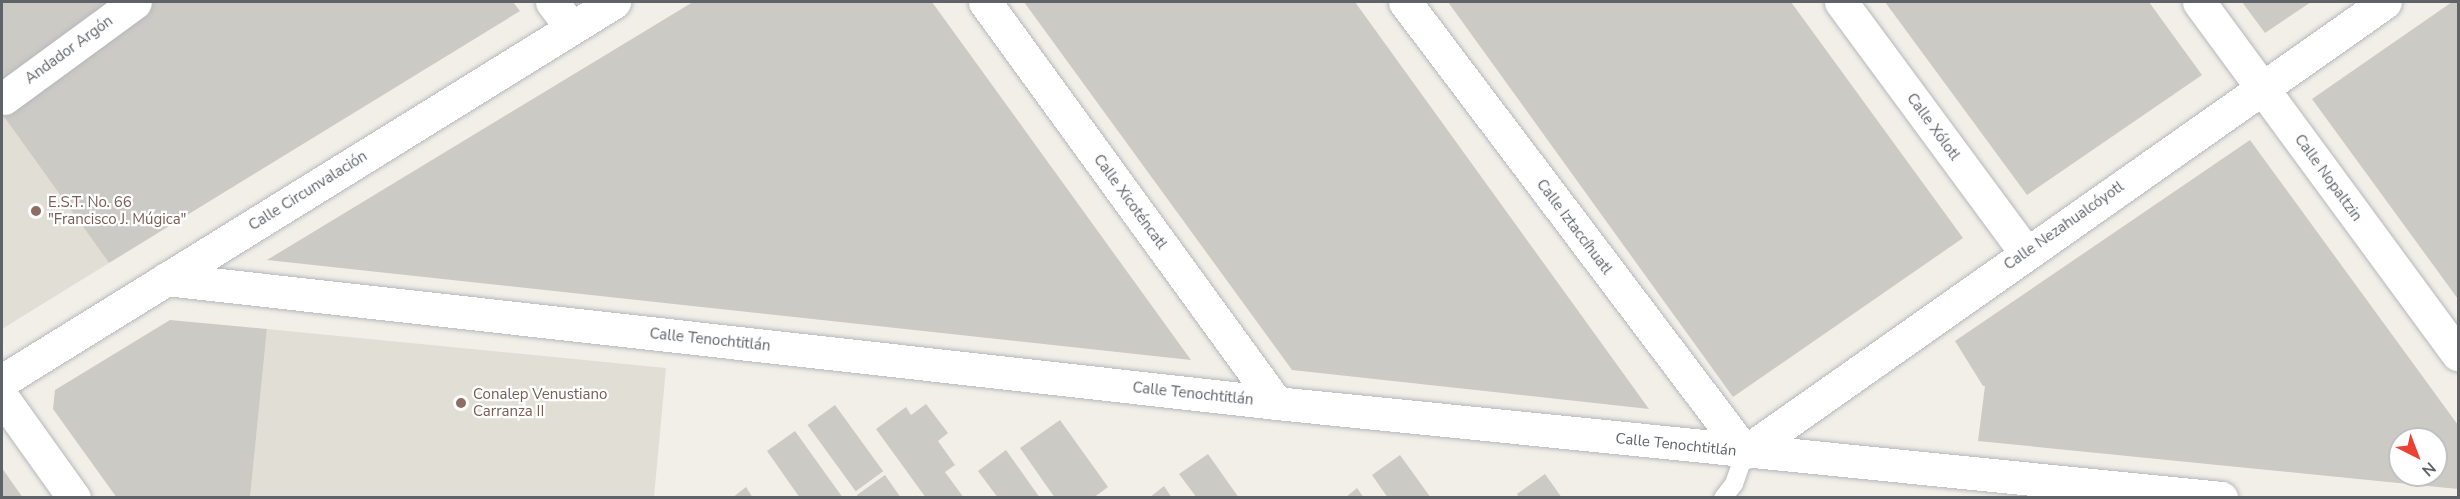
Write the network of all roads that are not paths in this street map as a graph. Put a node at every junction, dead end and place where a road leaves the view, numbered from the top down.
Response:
1 (135, 2) edge
2 (614, 2) edge
3 (985, 2) edge
4 (1405, 2) edge
5 (1841, 2) edge
6 (2199, 2) edge
7 (2385, 2) edge
8 (562, 14) edge
9 (2261, 87) junction
10 (4, 98) dead end
11 (2026, 253) junction
12 (166, 279) junction
13 (2458, 354) edge
14 (2, 381) edge
15 (2, 397) edge
16 (1276, 403) junction
17 (1745, 452) junction
18 (74, 498) edge
19 (1723, 498) edge
20 (2221, 498) edge

1 - 10 street, Andador Argón
2 - 8 street, Calle Circunvalación
3 - 16 street, Calle Xicoténcatl
4 - 17 street, Calle Iztaccíhuatl
5 - 11 street, Calle Xólotl
6 - 9 street, Calle Nopaltzin
7 - 9 street, Calle Nezahualcóyotl
8 - 12 street, Calle Circunvalación
9 - 11 street, Calle Nezahualcóyotl
9 - 13 street, Calle Nopaltzin
11 - 17 street, Calle Nezahualcóyotl
12 - 14 street, Calle Circunvalación
12 - 16 street, Calle Tenochtitlán
15 - 18 street
16 - 17 street, Calle Tenochtitlán
17 - 19 lane
17 - 20 street, Calle Tenochtitlán

